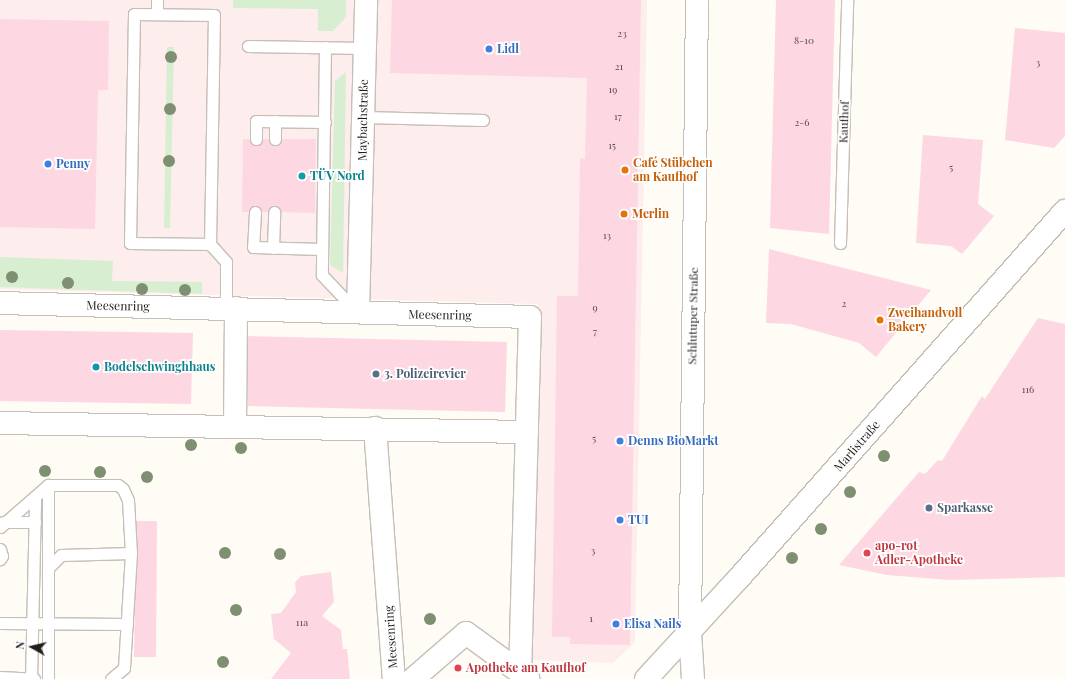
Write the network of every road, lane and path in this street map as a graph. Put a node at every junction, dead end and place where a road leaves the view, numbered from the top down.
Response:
1 (157, 0) edge
2 (366, 0) edge
3 (696, 0) edge
4 (847, 0) edge
5 (157, 14) junction
6 (248, 46) dead end
7 (325, 47) junction
8 (364, 48) junction
9 (363, 117) junction
10 (483, 120) dead end
11 (275, 121) junction
12 (325, 122) junction
13 (256, 139) dead end
14 (275, 139) dead end
15 (1065, 211) edge
16 (255, 212) dead end
17 (274, 212) dead end
18 (840, 243) dead end
19 (210, 244) junction
20 (274, 248) junction
21 (322, 249) junction
22 (0, 303) edge
23 (231, 308) junction
24 (358, 312) junction
25 (0, 423) edge
26 (235, 427) junction
27 (375, 428) junction
28 (527, 432) junction
29 (48, 485) junction
30 (35, 497) junction
31 (35, 522) junction
32 (1, 524) edge
33 (0, 549) edge
34 (130, 553) junction
35 (0, 559) edge
36 (48, 568) junction
37 (0, 623) edge
38 (33, 623) junction
39 (48, 623) junction
40 (127, 624) junction
41 (690, 632) junction
42 (524, 674) edge
43 (0, 678) edge
44 (32, 679) edge
45 (48, 679) edge
46 (111, 679) edge
47 (394, 679) edge
48 (413, 679) edge
49 (646, 679) edge
50 (693, 679) edge

1 - 5 lane
2 - 8 street, Maybachstraße
3 - 41 street, Schlutuper Straße
4 - 18 lane, Kaufhof
5 - 19 lane
5 - 19 lane
6 - 7 lane
7 - 8 lane
7 - 12 lane
8 - 9 street, Maybachstraße
9 - 10 lane
9 - 24 street, Maybachstraße
11 - 12 lane
11 - 13 lane
11 - 14 lane
12 - 21 lane
15 - 41 street, Marlistraße
16 - 20 lane
17 - 20 lane
19 - 23 lane
20 - 21 lane
21 - 24 lane
22 - 23 street, Meesenring
23 - 24 street, Meesenring
23 - 26 street
24 - 28 street, Meesenring
25 - 26 street
26 - 27 street
27 - 28 street
27 - 47 street, Meesenring
28 - 42 street, Meesenring
29 - 30 lane
29 - 34 lane
29 - 36 lane
30 - 31 lane
30 - 32 lane
31 - 32 lane
31 - 38 lane
33 - 35 lane
34 - 36 lane
34 - 40 lane
36 - 39 lane
37 - 38 lane
38 - 39 lane
38 - 44 lane
39 - 40 lane
39 - 45 lane
40 - 46 lane
41 - 49 street, Marlistraße
41 - 50 street, Schlutuper Straße
42 - 48 street, Meesenring
43 - 44 lane

